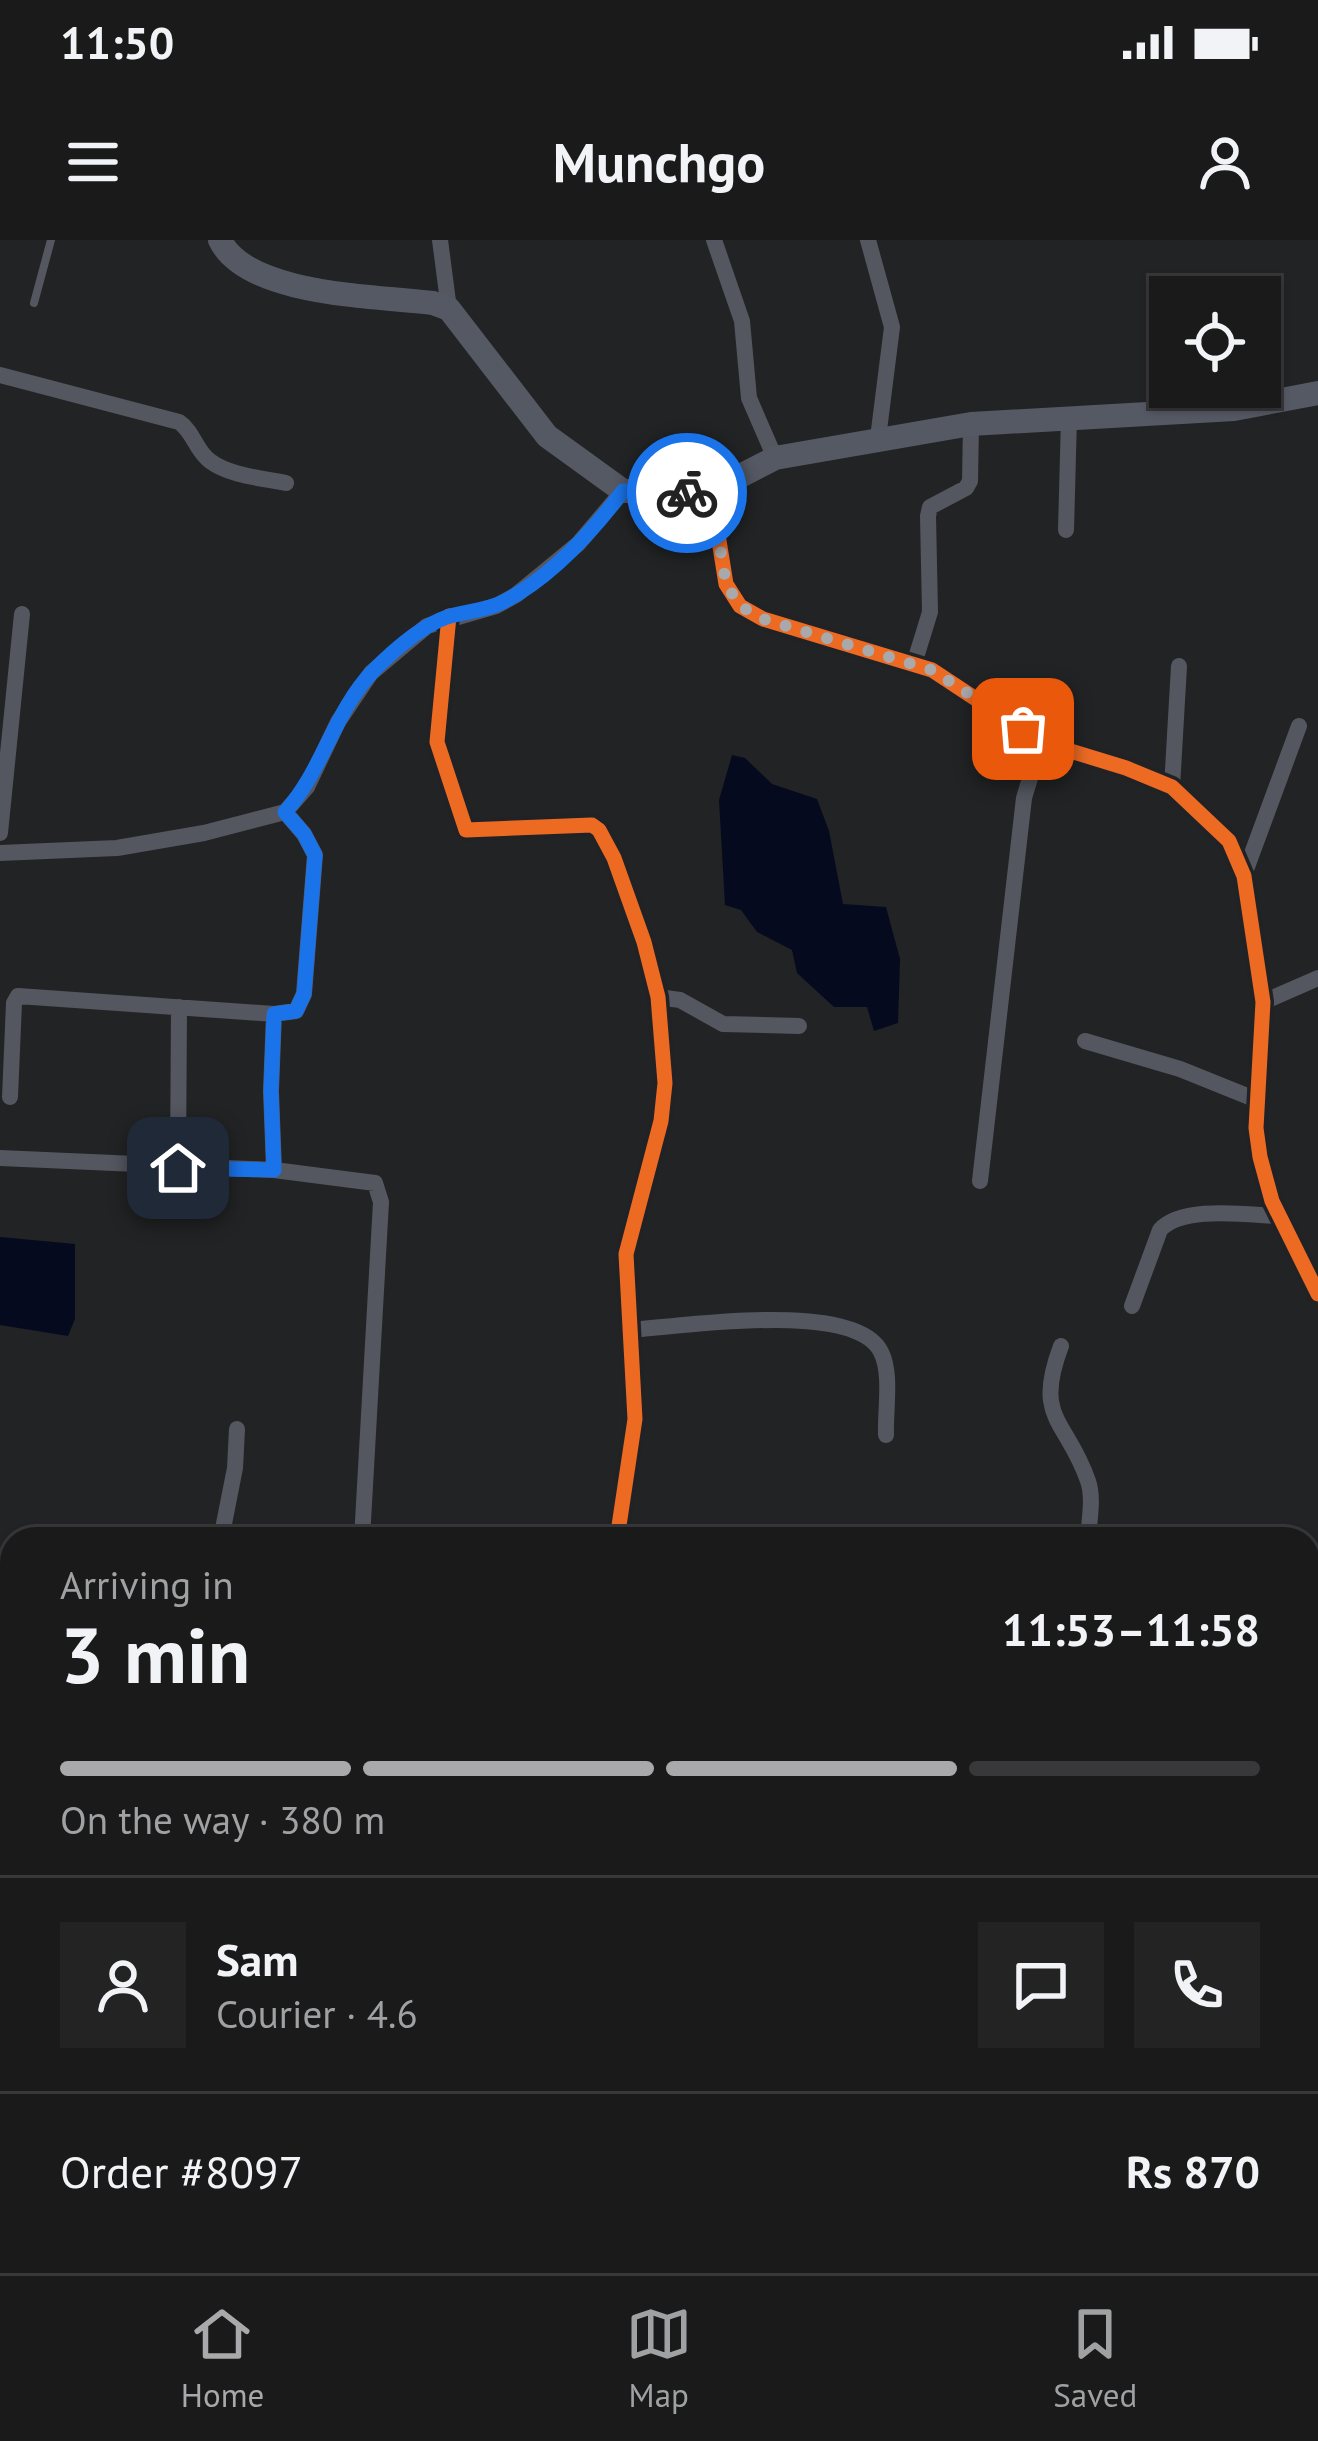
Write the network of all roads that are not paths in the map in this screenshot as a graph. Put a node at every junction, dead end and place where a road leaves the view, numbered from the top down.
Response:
1 (52, 240) edge
2 (220, 240) edge
3 (440, 240) edge
4 (714, 240) edge
5 (868, 240) edge
6 (34, 303) dead end
7 (449, 309) junction
8 (0, 375) edge
9 (1318, 393) edge
10 (1069, 417) junction
11 (971, 424) junction
12 (878, 438) junction
13 (775, 458) junction
14 (286, 484) dead end
15 (623, 491) junction
16 (711, 491) junction
17 (1066, 530) dead end
18 (22, 614) dead end
19 (449, 616) junction
20 (914, 664) junction
21 (1179, 666) dead end
22 (1299, 726) dead end
23 (1041, 742) junction
24 (1172, 787) junction
25 (285, 812) junction
26 (0, 833) edge
27 (0, 853) edge
28 (1244, 875) junction
29 (1318, 978) edge
30 (658, 997) junction
31 (1263, 1002) junction
32 (179, 1007) junction
33 (274, 1014) junction
34 (799, 1026) dead end
35 (1085, 1041) dead end
36 (10, 1097) dead end
37 (1257, 1100) junction
38 (0, 1158) edge
39 (178, 1168) junction
40 (274, 1170) junction
41 (980, 1181) dead end
42 (1280, 1216) junction
43 (1318, 1294) edge
44 (1132, 1306) dead end
45 (629, 1330) junction
46 (1061, 1346) dead end
47 (237, 1429) dead end
48 (886, 1435) dead end
49 (223, 1527) edge
50 (363, 1527) edge
51 (619, 1527) edge
52 (1088, 1527) edge

1 - 6 lane
2 - 7 main road
3 - 7 street
4 - 13 street
5 - 12 street
7 - 15 main road
8 - 14 street
9 - 10 main road
10 - 11 main road
10 - 17 street
11 - 12 main road
11 - 20 street
12 - 13 main road
13 - 16 main road
15 - 16 main road
15 - 19 street
16 - 20 street
18 - 26 street
19 - 25 street
19 - 30 street
20 - 23 street
21 - 24 street
22 - 28 street
23 - 24 street
23 - 41 street
24 - 28 street
25 - 27 street
25 - 33 street
28 - 31 street
29 - 31 street
30 - 34 street
30 - 45 street
31 - 37 street
32 - 33 street
32 - 36 street
32 - 39 street
33 - 40 street
35 - 37 street
37 - 42 street
38 - 39 street
39 - 40 street
40 - 50 street
42 - 43 street
42 - 44 street
45 - 48 street
45 - 51 street
46 - 52 street
47 - 49 street

